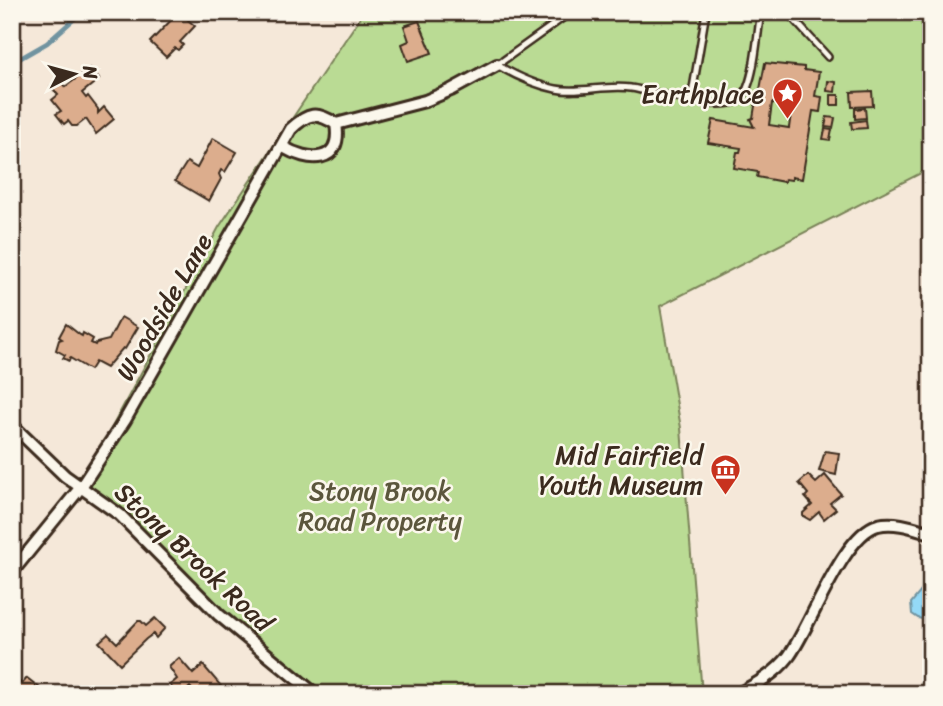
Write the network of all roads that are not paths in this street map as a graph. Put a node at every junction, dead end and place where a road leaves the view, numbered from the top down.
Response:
1 (570, 12) edge
2 (706, 12) edge
3 (761, 12) edge
4 (787, 12) edge
5 (828, 57) dead end
6 (497, 65) junction
7 (691, 100) junction
8 (336, 124) junction
9 (283, 147) junction
10 (12, 425) edge
11 (81, 487) junction
12 (931, 533) edge
13 (12, 572) edge
14 (316, 694) edge
15 (738, 694) edge

1 - 6 lane
2 - 7 lane
3 - 7 lane
4 - 5 lane
6 - 7 lane
6 - 8 street, Woodside Lane
8 - 9 street, Woodside Lane
8 - 9 street
9 - 11 street, Woodside Lane
10 - 11 street, Stony Brook Road
11 - 13 street, Woodside Lane
11 - 14 street, Stony Brook Road
12 - 15 street

